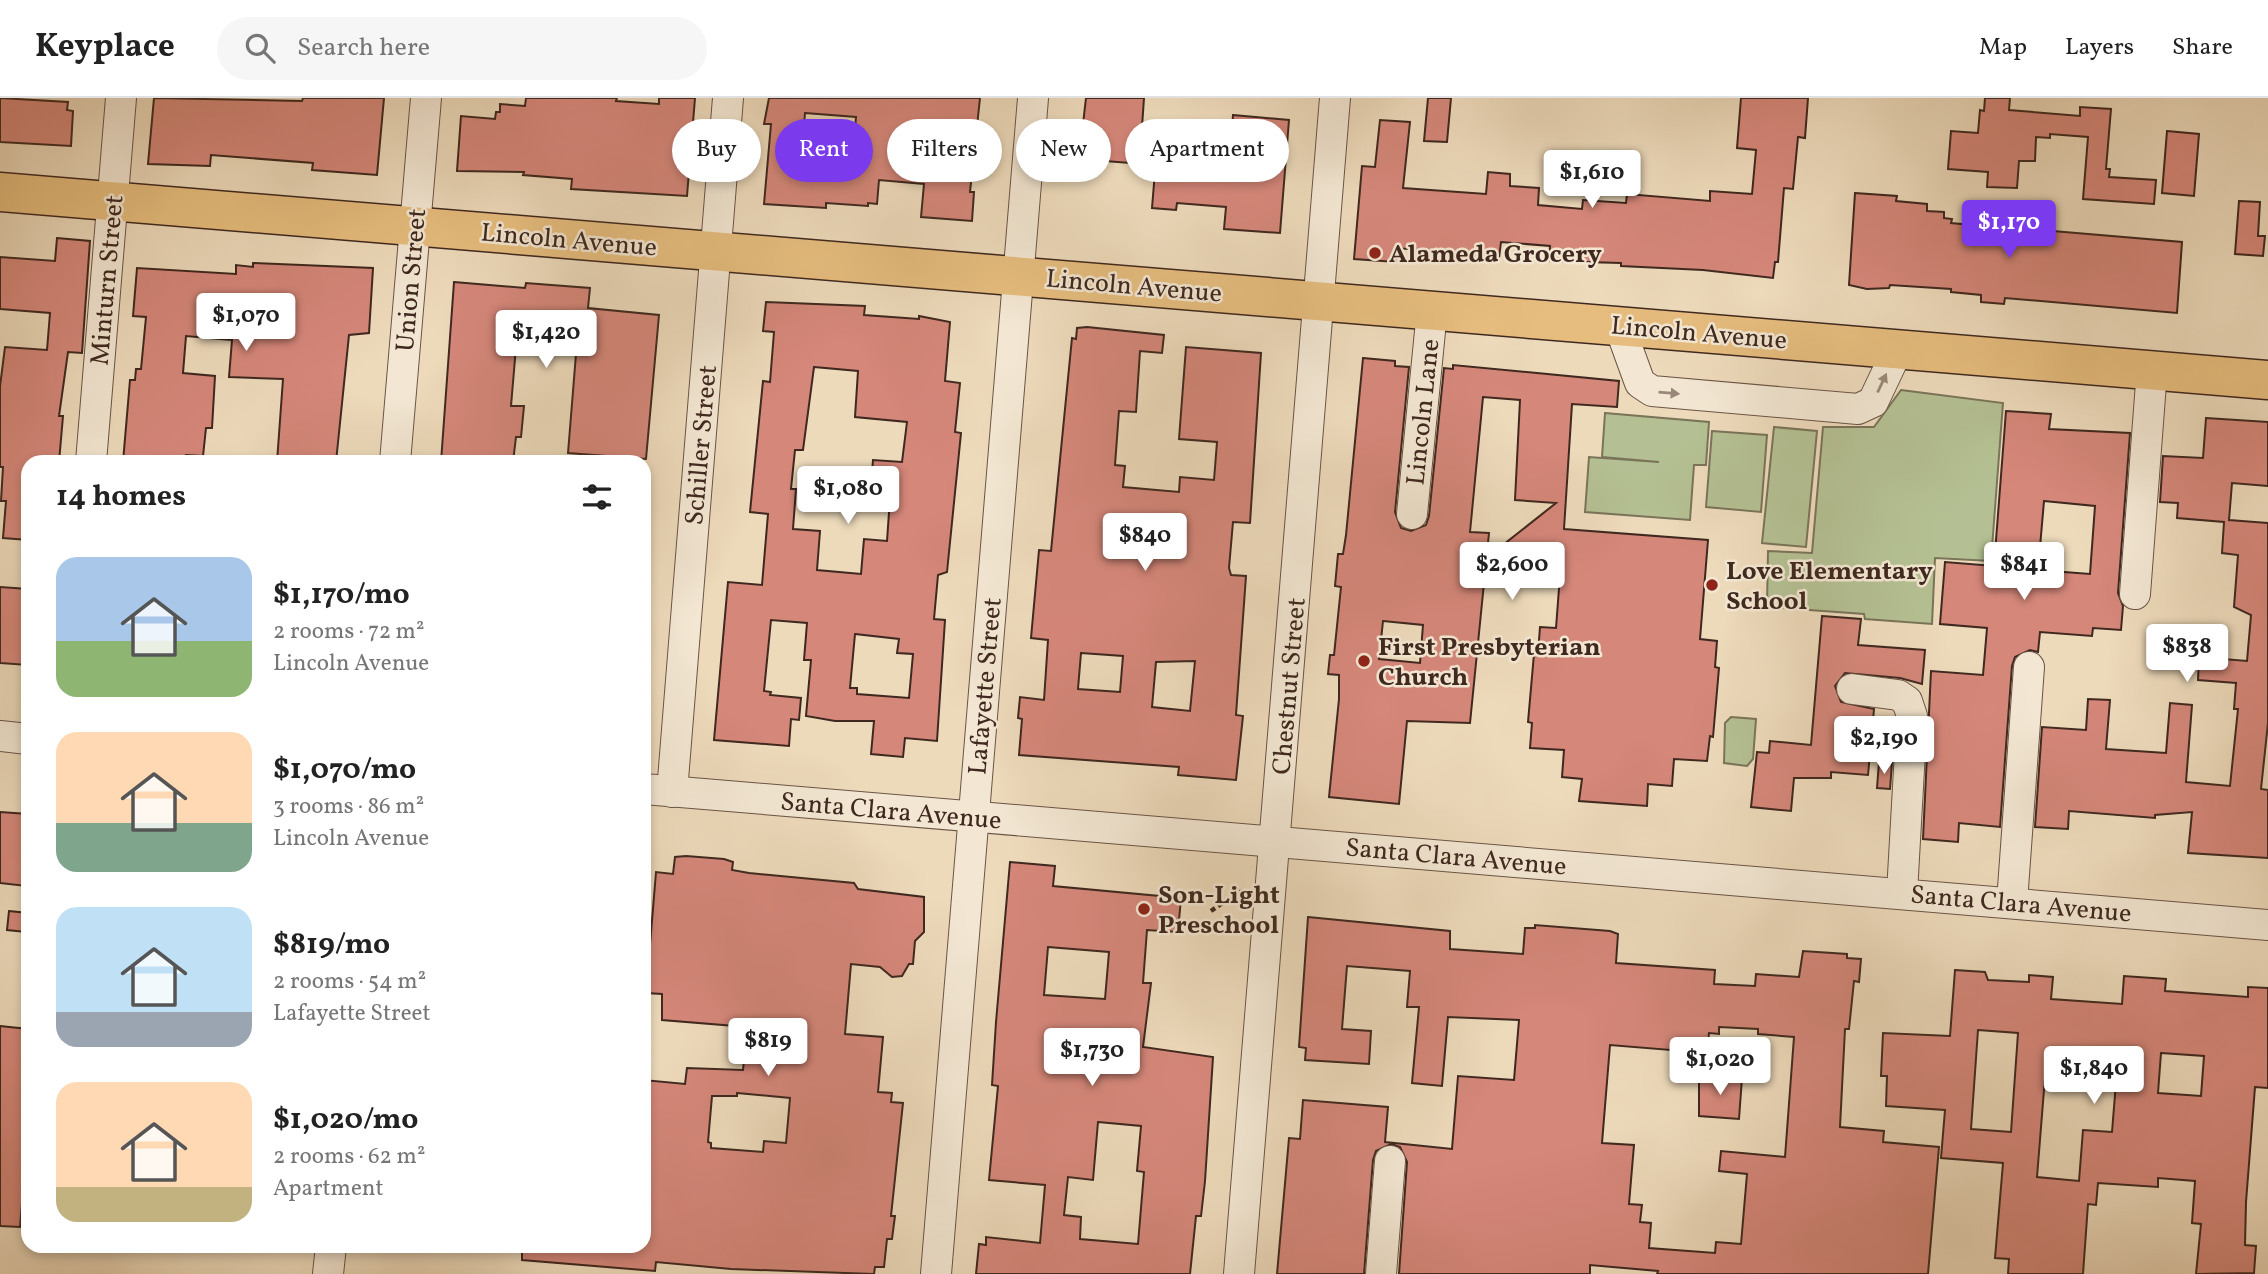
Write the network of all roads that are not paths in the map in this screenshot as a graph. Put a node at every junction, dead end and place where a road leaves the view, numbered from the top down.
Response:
1 (121, 98) edge
2 (426, 98) edge
3 (728, 98) edge
4 (1032, 98) edge
5 (1335, 98) edge
6 (0, 192) edge
7 (112, 201) junction
8 (415, 226) junction
9 (716, 250) junction
10 (1018, 276) junction
11 (1319, 301) junction
12 (1432, 311) junction
13 (1619, 325) junction
14 (1898, 349) junction
15 (2152, 370) junction
16 (2268, 380) edge
17 (92, 455) edge
18 (396, 455) edge
19 (1412, 514) dead end
20 (2135, 594) dead end
21 (2029, 667) dead end
22 (1853, 689) dead end
23 (0, 736) edge
24 (21, 738) edge
25 (658, 791) edge
26 (973, 817) junction
27 (1275, 842) junction
28 (1902, 893) junction
29 (2012, 902) junction
30 (2268, 925) edge
31 (1390, 1161) dead end
32 (330, 1253) edge
33 (328, 1274) edge
34 (936, 1274) edge
35 (1239, 1274) edge
36 (1381, 1274) edge

1 - 7 street, Minturn Street
2 - 8 street, Union Street
3 - 9 street, Schiller Street
4 - 10 street, Lafayette Street
5 - 11 street, Chestnut Street
6 - 7 main road, Lincoln Avenue
7 - 8 main road, Lincoln Avenue
7 - 17 street, Minturn Street
8 - 9 main road, Lincoln Avenue
8 - 18 street, Union Street
9 - 10 main road, Lincoln Avenue
9 - 25 street, Schiller Street
10 - 11 main road, Lincoln Avenue
10 - 26 street, Lafayette Street
11 - 12 main road, Lincoln Avenue
11 - 27 street, Chestnut Street
12 - 13 main road, Lincoln Avenue
12 - 19 street, Lincoln Lane
13 - 14 main road, Lincoln Avenue
13 -> 14 street
14 - 15 main road, Lincoln Avenue
15 - 16 main road, Lincoln Avenue
15 - 20 street
21 - 29 street
22 - 28 street
23 - 24 street
25 - 26 street, Santa Clara Avenue
26 - 27 street, Santa Clara Avenue
26 - 34 street, Lafayette Street
27 - 28 street, Santa Clara Avenue
27 - 35 street, Chestnut Street
28 - 29 street, Santa Clara Avenue
29 - 30 street, Santa Clara Avenue
31 - 36 street
32 - 33 street

